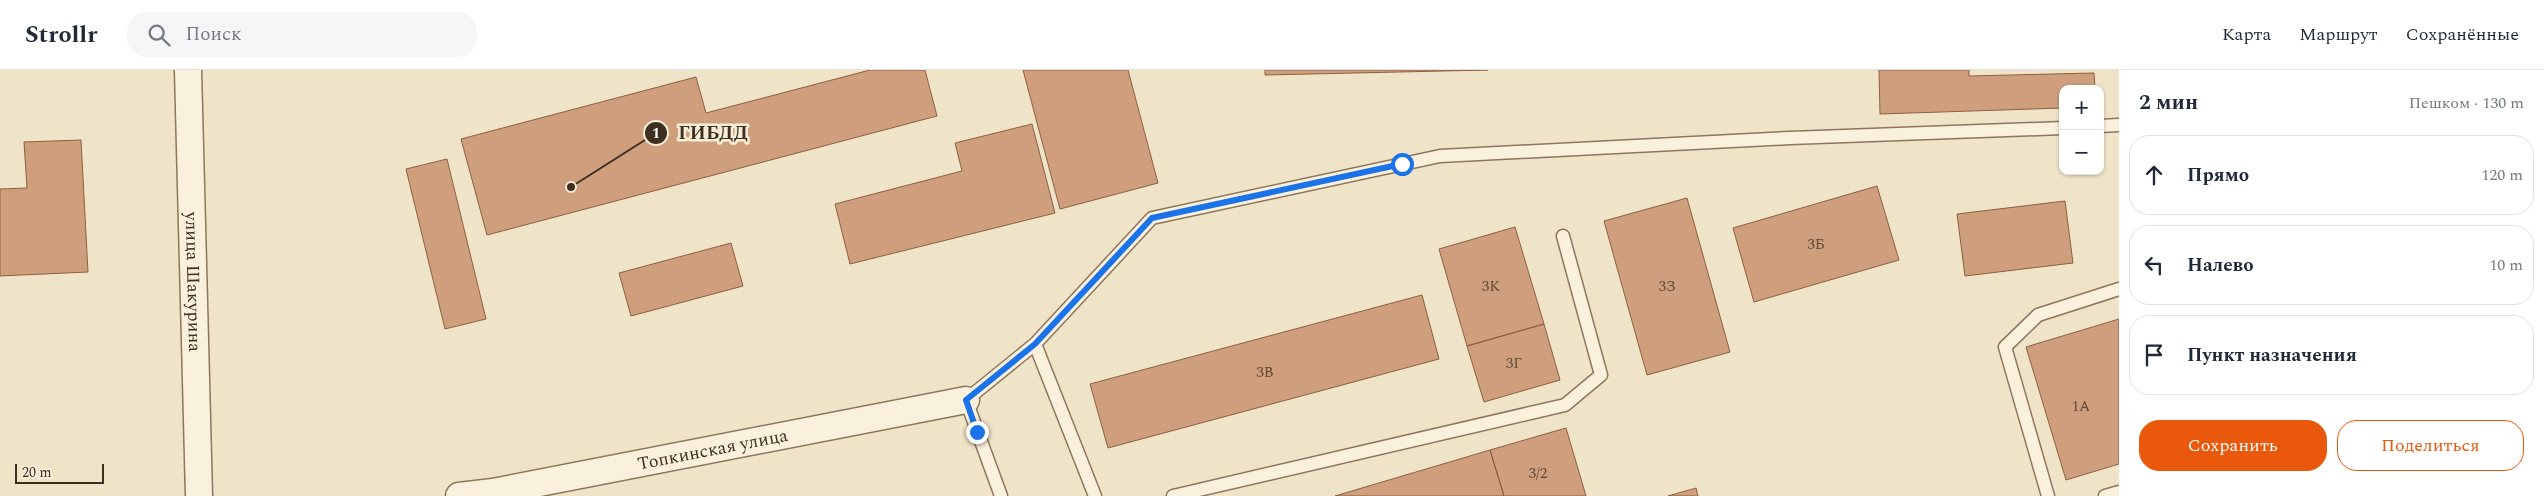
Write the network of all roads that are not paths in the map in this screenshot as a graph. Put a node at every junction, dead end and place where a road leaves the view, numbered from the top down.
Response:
1 (188, 70) edge
2 (2119, 125) edge
3 (2104, 126) edge
4 (2059, 128) edge
5 (1563, 236) dead end
6 (2119, 289) edge
7 (1035, 344) junction
8 (966, 400) junction
9 (2119, 492) edge
10 (493, 494) edge
11 (199, 496) edge
12 (459, 496) edge
13 (1001, 496) edge
14 (1096, 496) edge
15 (1173, 496) edge
16 (2048, 496) edge
17 (2105, 496) edge

1 - 11 street, улица Шакурина
2 - 3 lane
4 - 7 lane
5 - 15 lane
6 - 16 lane
7 - 8 lane
7 - 14 lane
8 - 10 street, Топкинская улица
8 - 13 lane
9 - 17 lane
10 - 12 street, Топкинская улица

